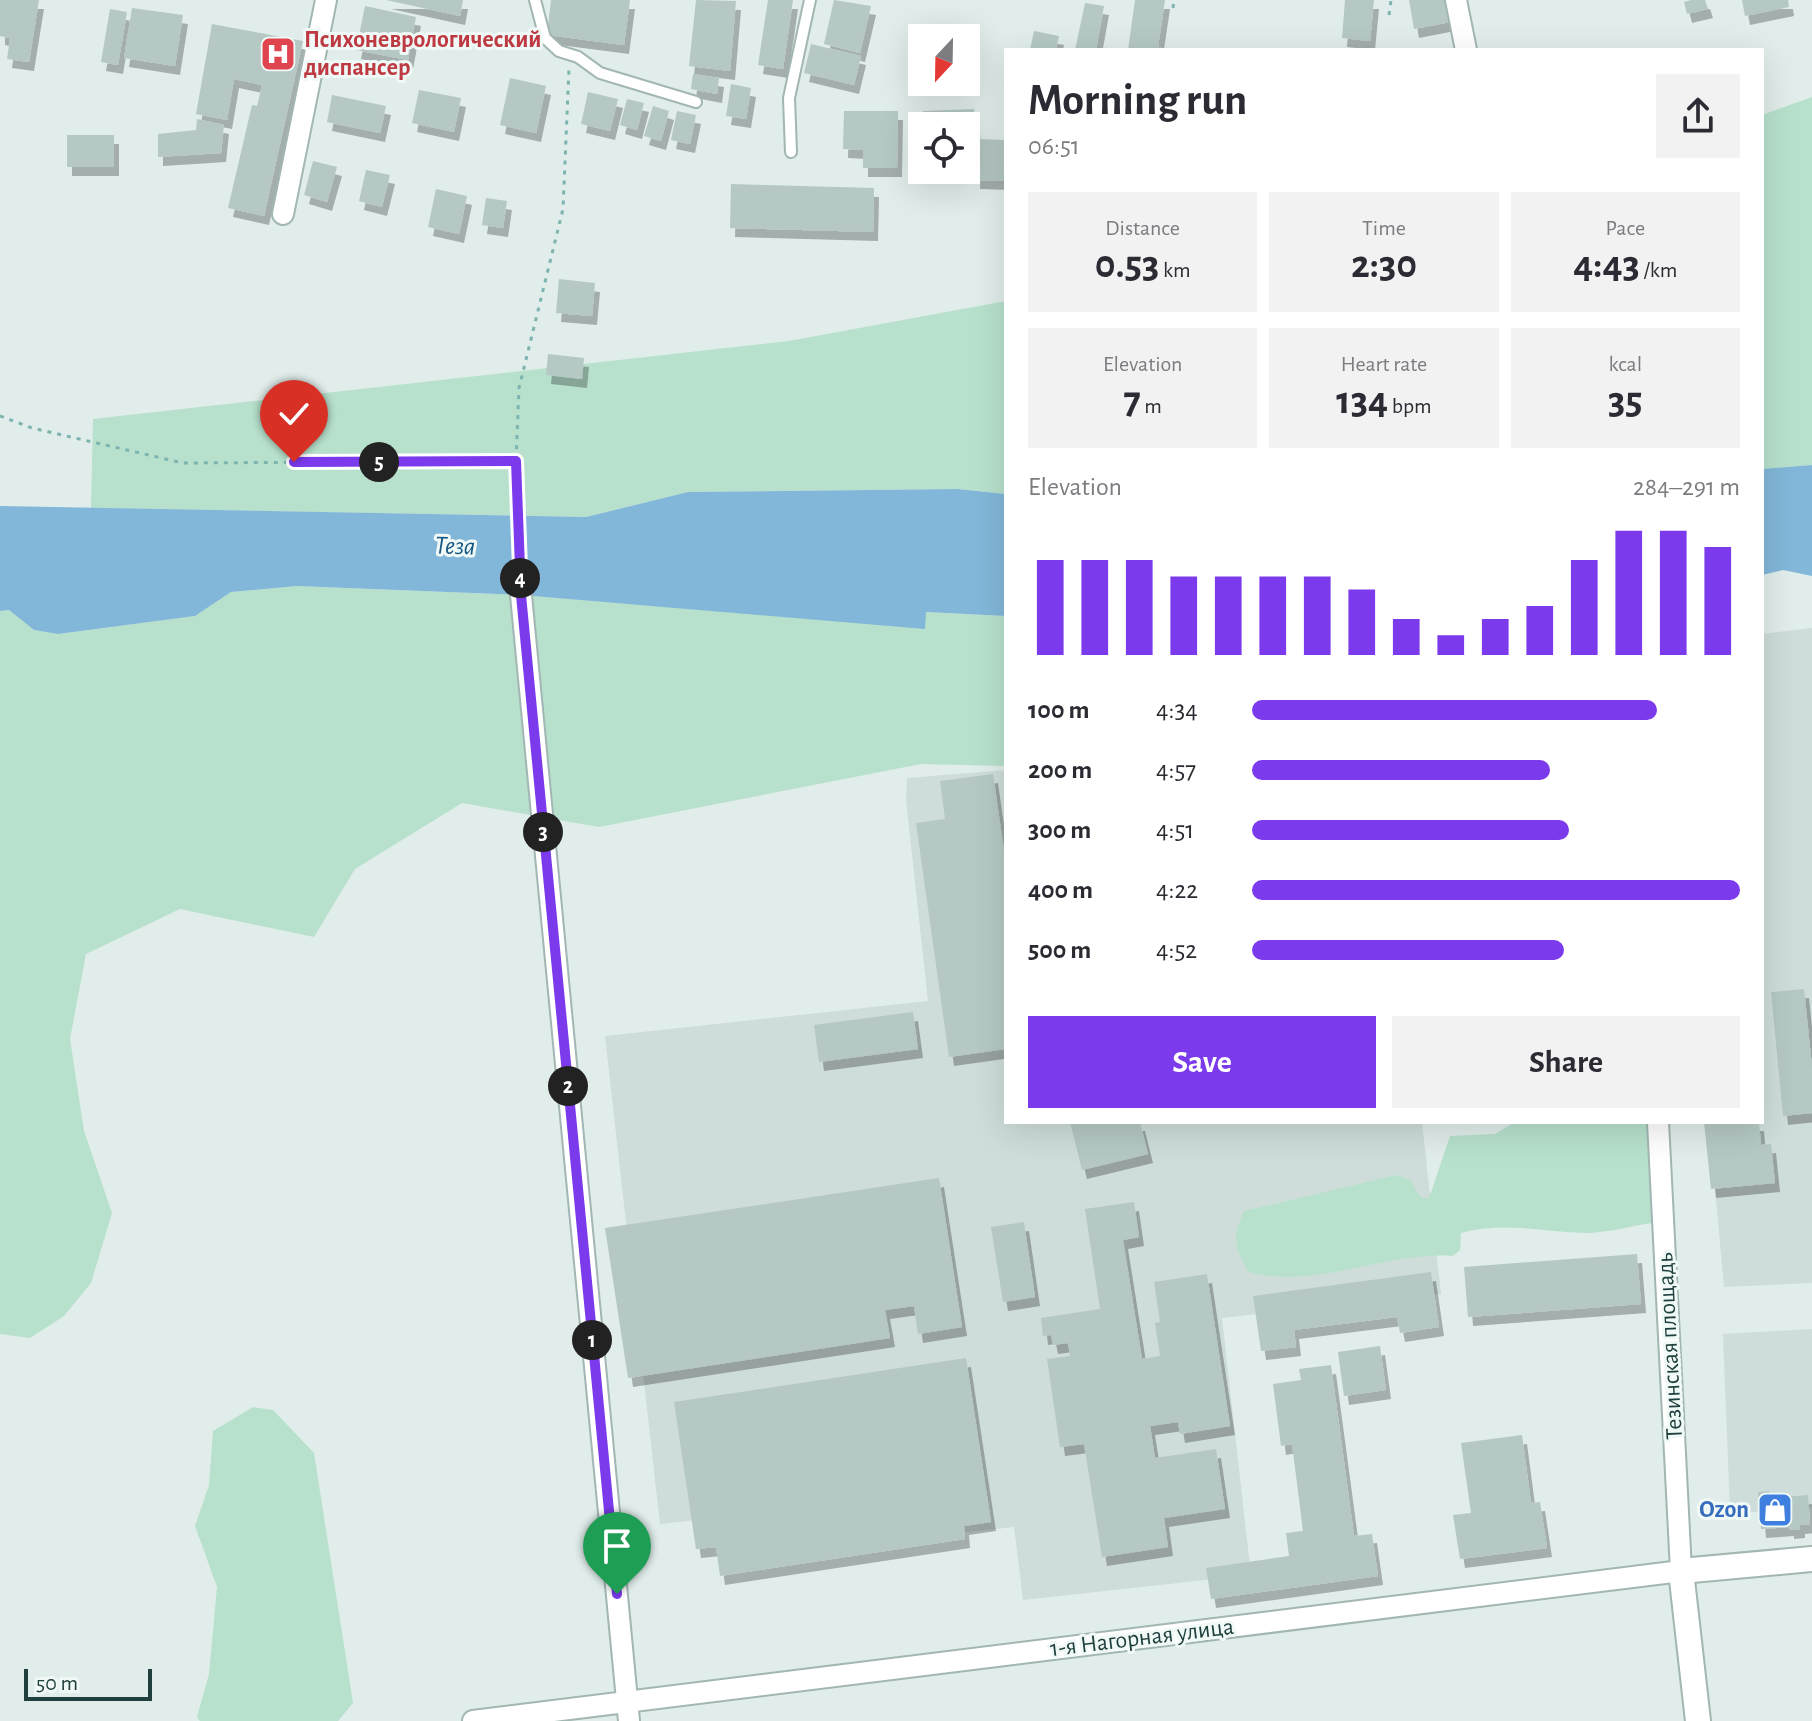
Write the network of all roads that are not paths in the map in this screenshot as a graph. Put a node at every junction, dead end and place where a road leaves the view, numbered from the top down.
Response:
1 (326, 0) edge
2 (535, 0) edge
3 (810, 0) edge
4 (1456, 0) edge
5 (1466, 48) edge
6 (696, 102) dead end
7 (791, 152) dead end
8 (283, 214) dead end
9 (521, 595) road end
10 (1658, 1124) edge
11 (1812, 1559) edge
12 (1681, 1571) junction
13 (628, 1711) edge
14 (473, 1721) edge
15 (1698, 1721) edge

1 - 8 street
2 - 6 lane
3 - 7 lane
4 - 5 street
9 - 13 street
10 - 12 street, Тезинская площадь
11 - 12 street, 1-я Нагорная улица
12 - 13 street, 1-я Нагорная улица
12 - 15 street
13 - 14 street, 1-я Нагорная улица

